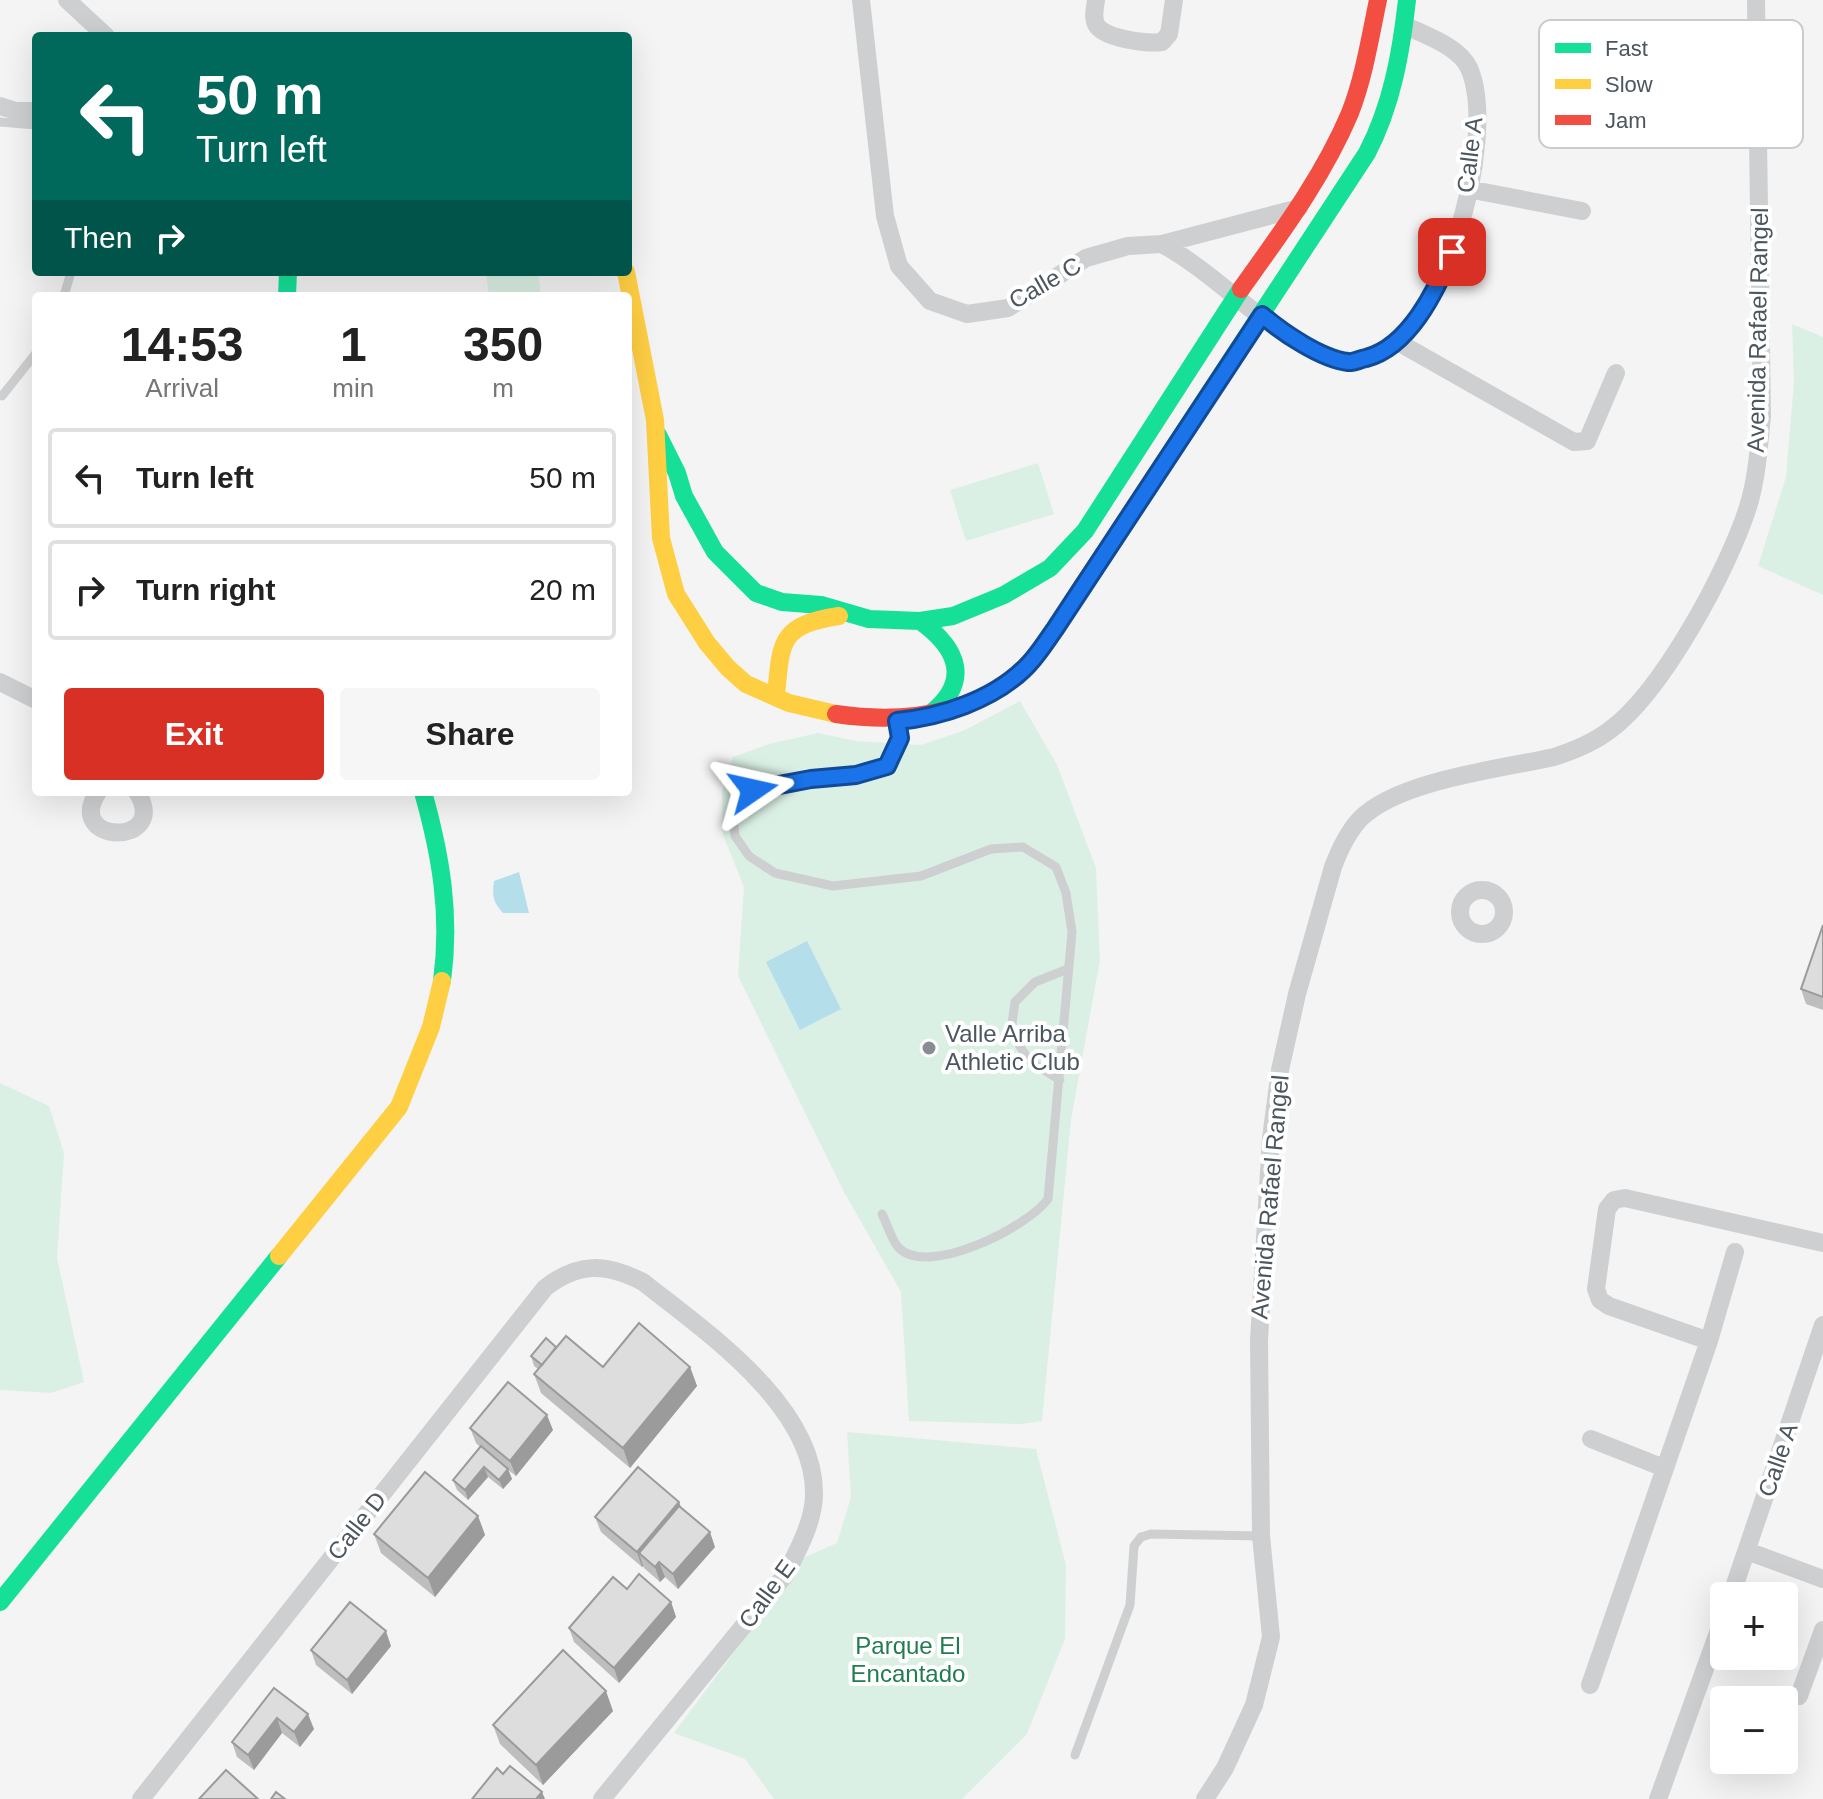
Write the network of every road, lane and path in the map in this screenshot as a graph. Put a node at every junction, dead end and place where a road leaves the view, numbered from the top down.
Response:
1 (67, 0) edge
2 (861, 0) edge
3 (1096, 0) edge
4 (1174, 0) edge
5 (1378, 0) edge
6 (1407, 0) edge
7 (1756, 0) edge
8 (1756, 20) edge
9 (1404, 25) junction
10 (102, 32) edge
11 (0, 106) edge
12 (32, 111) edge
13 (0, 122) edge
14 (32, 125) edge
15 (1759, 148) edge
16 (1468, 189) junction
17 (1299, 208) junction
18 (1582, 211) dead end
19 (1162, 244) junction
20 (632, 294) edge
21 (1236, 296) junction
22 (1262, 315) junction
23 (1396, 341) junction
24 (32, 358) edge
25 (1616, 373) dead end
26 (2, 396) dead end
27 (656, 431) junction
28 (851, 616) junction
29 (920, 621) junction
30 (0, 682) edge
31 (776, 696) junction
32 (32, 698) edge
33 (927, 716) junction
34 (897, 721) junction
35 (96, 796) edge
36 (140, 796) edge
37 (424, 796) edge
38 (1068, 969) junction
39 (1060, 1080) junction
40 (882, 1214) dead end
41 (1823, 1243) edge
42 (1735, 1252) dead end
43 (584, 1268) joint
44 (1823, 1325) edge
45 (1709, 1341) junction
46 (1591, 1439) dead end
47 (1664, 1468) junction
48 (1261, 1536) junction
49 (1747, 1551) junction
50 (1823, 1579) edge
51 (1736, 1582) edge
52 (0, 1602) edge
53 (1823, 1630) edge
54 (1710, 1655) edge
55 (1590, 1685) dead end
56 (1799, 1696) dead end
57 (1075, 1755) dead end
58 (141, 1799) edge
59 (602, 1799) edge
60 (1205, 1799) edge
61 (1658, 1799) edge

1 - 10 street
2 - 19 street, Calle C
3 - 4 street
5 - 17 street
6 - 9 street
7 - 8 street, Avenida Rafael Rangel
9 - 16 street, Calle A
9 - 22 street
11 - 12 street
13 - 14 lane
15 - 48 street, Avenida Rafael Rangel
16 - 18 street
16 - 23 street, Calle A
17 - 19 street, Calle C
17 - 21 street
19 - 21 street
20 - 27 street
21 - 22 street
21 - 29 street
22 - 23 street, Calle A
22 - 33 street
23 - 25 street
24 - 26 lane
27 - 28 street
27 - 31 street
28 - 29 street
28 - 31 street
29 - 33 street
30 - 32 street
31 - 34 street
33 - 34 street
34 - 38 lane
35 - 36 street
37 - 52 street
38 - 39 lane
38 - 39 lane
39 - 40 lane
41 - 45 street
42 - 45 street
43 - 58 street, Calle D
43 - 59 street, Calle E
44 - 49 street, Calle A
45 - 47 street
46 - 47 street
47 - 55 street
48 - 57 lane
48 - 60 street, Avenida Rafael Rangel
49 - 50 street
49 - 51 street, Calle A
53 - 56 street
54 - 61 street

